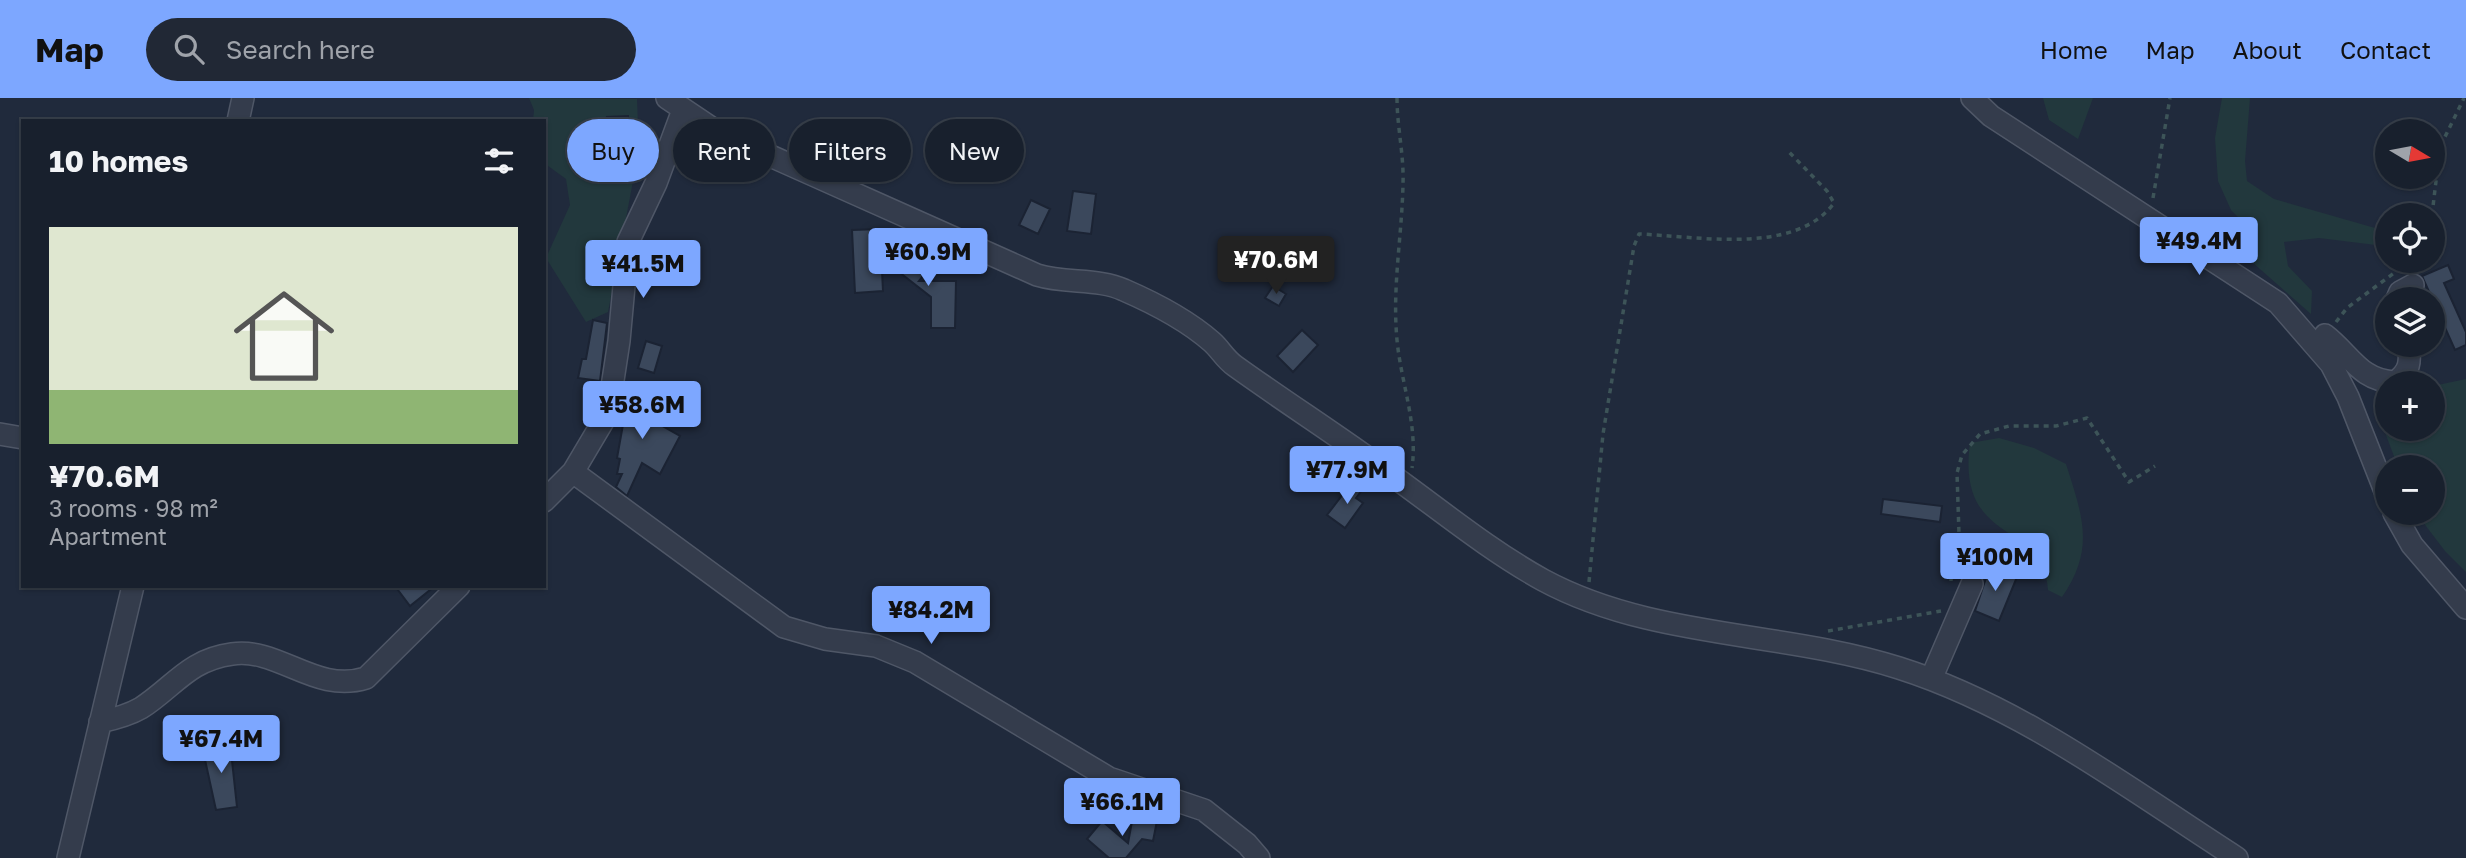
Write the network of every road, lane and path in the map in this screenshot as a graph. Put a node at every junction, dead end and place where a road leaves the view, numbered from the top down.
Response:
1 (243, 98) edge
2 (1396, 98) edge
3 (1972, 98) edge
4 (2169, 98) edge
5 (2464, 98) edge
6 (675, 104) edge
7 (238, 119) edge
8 (1789, 152) dead end
9 (2434, 203) edge
10 (2148, 218) junction
11 (2394, 273) edge
12 (2325, 335) joint
13 (2411, 357) edge
14 (0, 434) edge
15 (21, 438) edge
16 (2155, 466) dead end
17 (2375, 466) edge
18 (573, 472) junction
19 (1408, 487) junction
20 (546, 499) edge
21 (2401, 525) edge
22 (1972, 584) dead end
23 (133, 588) edge
24 (457, 588) edge
25 (1587, 598) junction
26 (2466, 608) edge
27 (1957, 610) junction
28 (1802, 647) junction
29 (1931, 679) junction
30 (100, 722) junction
31 (68, 858) edge
32 (1259, 858) edge
33 (2237, 858) edge

1 - 7 street
2 - 19 path
3 - 10 street
4 - 10 path
5 - 9 path
6 - 18 street
6 - 19 street
8 - 25 path
10 - 17 street
11 - 12 path
12 - 13 street
14 - 15 street
16 - 27 path
18 - 20 street
18 - 32 street
19 - 25 street
21 - 26 street
22 - 27 street
23 - 30 street
24 - 30 street
25 - 28 street
27 - 28 path
27 - 29 street
28 - 29 street
29 - 33 street
30 - 31 street

